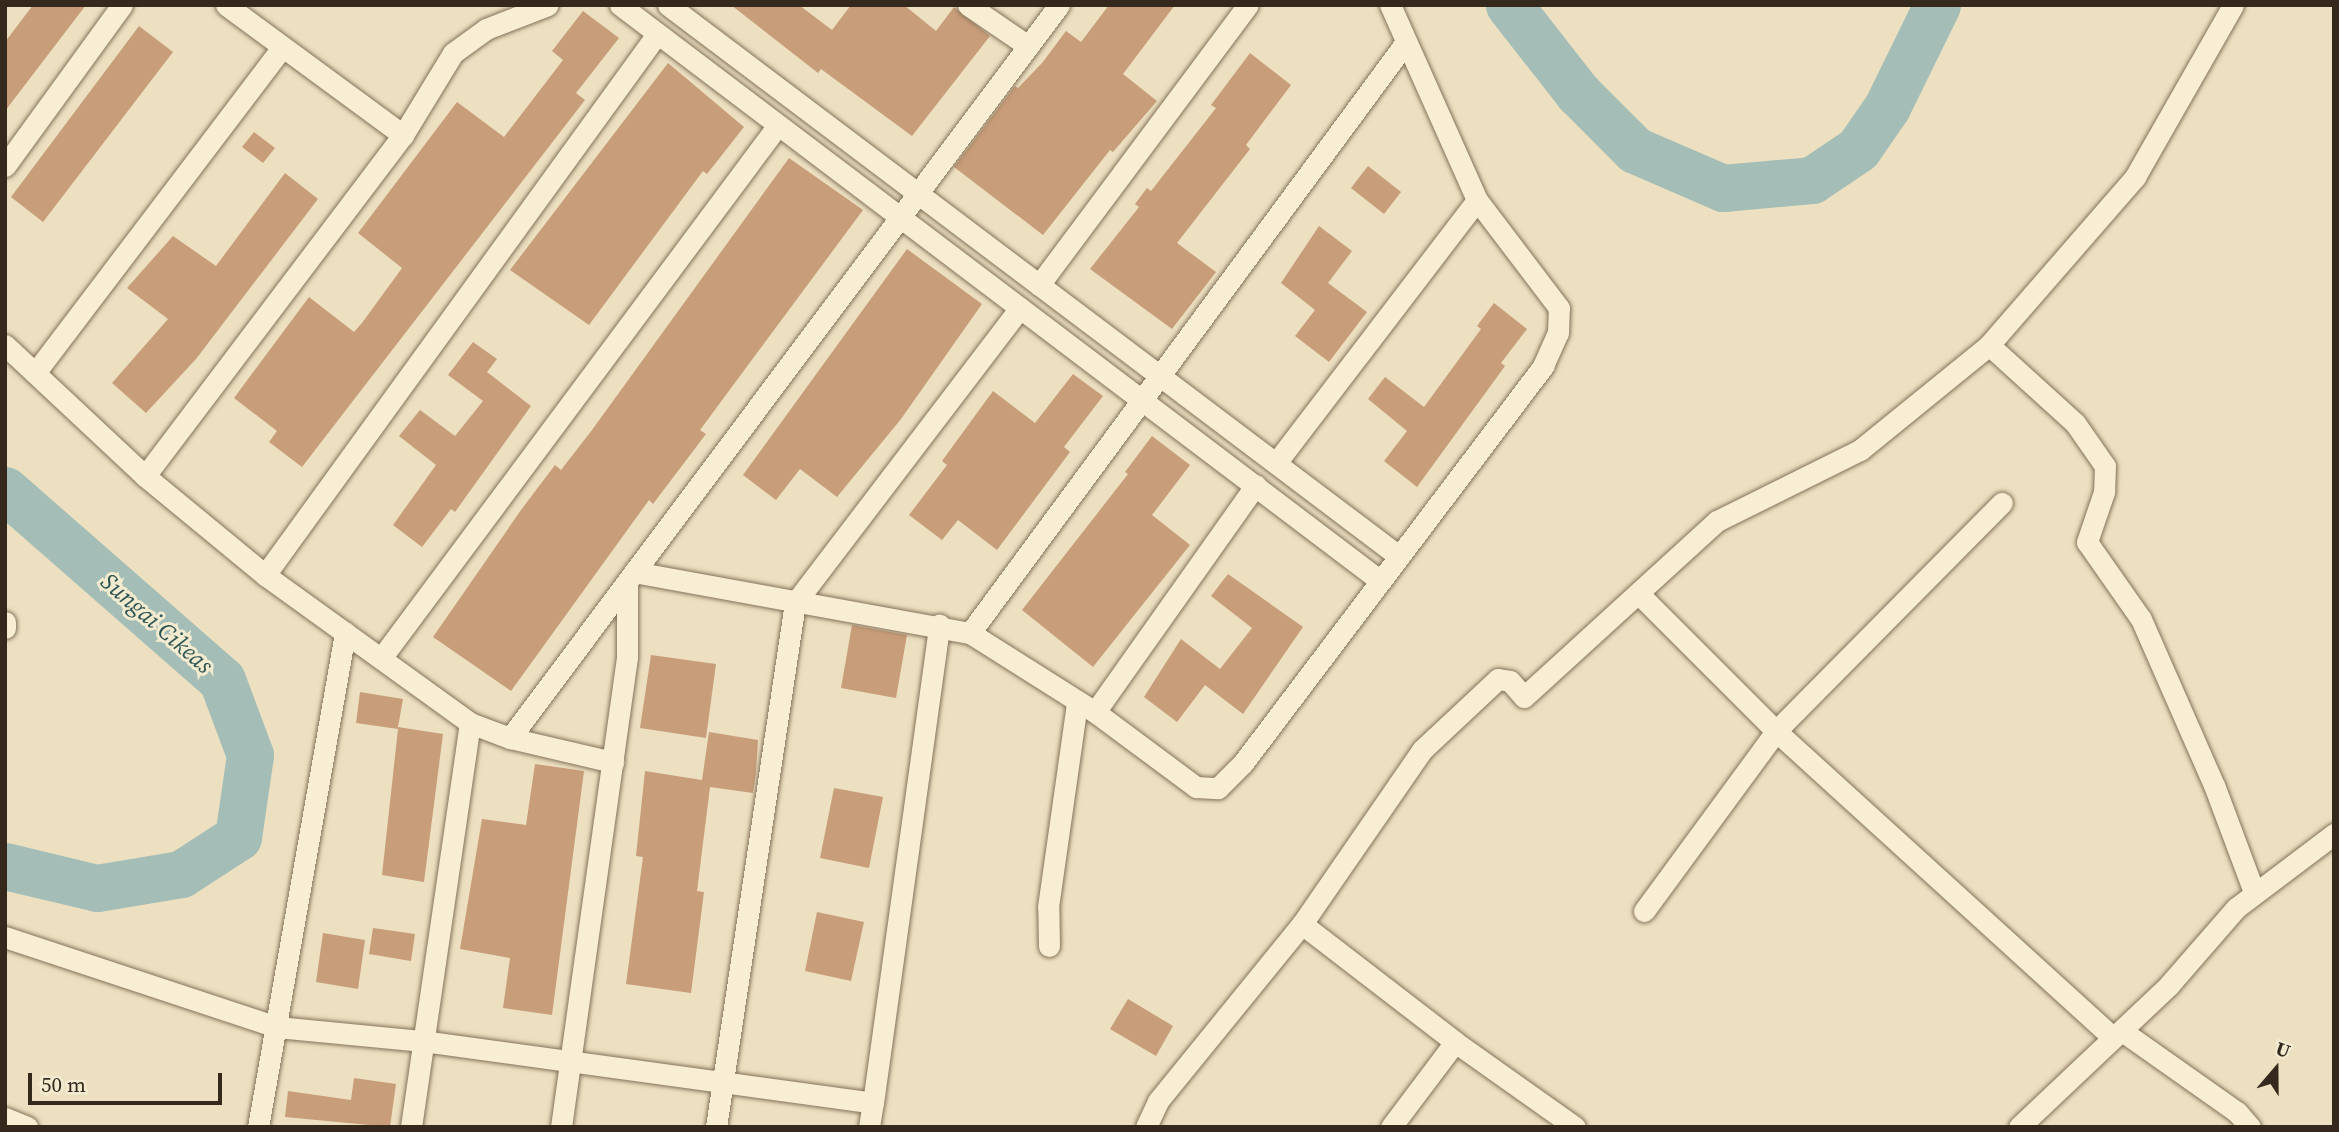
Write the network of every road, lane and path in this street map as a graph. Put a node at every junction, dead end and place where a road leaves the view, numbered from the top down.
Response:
1 (122, 5) edge
2 (226, 5) edge
3 (548, 5) edge
4 (620, 5) edge
5 (668, 5) edge
6 (968, 5) edge
7 (1059, 5) edge
8 (1248, 5) edge
9 (1390, 5) edge
10 (2234, 5) edge
11 (657, 34) junction
12 (1406, 42) junction
13 (1028, 46) junction
14 (282, 47) junction
15 (778, 125) junction
16 (403, 135) junction
17 (5, 166) edge
18 (920, 195) junction
19 (1477, 200) junction
20 (902, 219) junction
21 (1039, 285) junction
22 (1020, 308) junction
23 (5, 345) edge
24 (1989, 345) junction
25 (36, 373) junction
26 (1160, 376) junction
27 (1142, 400) junction
28 (1276, 463) junction
29 (145, 476) junction
30 (1256, 485) junction
31 (2002, 503) dead end
32 (1396, 554) junction
33 (265, 575) junction
34 (631, 579) junction
35 (1378, 579) junction
36 (1639, 594) junction
37 (795, 603) junction
38 (5, 622) edge
39 (939, 625) junction
40 (5, 628) edge
41 (345, 633) junction
42 (970, 634) junction
43 (382, 657) junction
44 (1086, 707) junction
45 (470, 723) junction
46 (1776, 731) junction
47 (510, 738) junction
48 (613, 762) junction
49 (2334, 834) edge
50 (2253, 892) junction
51 (1644, 911) dead end
52 (1302, 924) junction
53 (5, 937) edge
54 (1049, 946) dead end
55 (277, 1027) junction
56 (2117, 1034) junction
57 (423, 1041) junction
58 (1455, 1042) junction
59 (570, 1061) junction
60 (723, 1082) junction
61 (873, 1103) junction
62 (5, 1118) edge
63 (27, 1127) edge
64 (258, 1127) edge
65 (411, 1127) edge
66 (561, 1127) edge
67 (716, 1127) edge
68 (869, 1127) edge
69 (1146, 1127) edge
70 (1391, 1127) edge
71 (1575, 1127) edge
72 (2019, 1127) edge
73 (2249, 1127) edge

1 - 17 street
2 - 14 street
3 - 16 street
4 - 11 street
5 - 18 street
6 - 13 street
7 - 13 street
8 - 21 street
9 - 12 street
10 - 24 street
11 - 15 street
11 - 33 street
12 - 19 street
12 - 26 street
13 - 18 street
14 - 16 street
14 - 25 street
15 - 20 street
15 - 43 street
16 - 29 street
18 - 20 street
18 - 21 street
19 - 28 street
19 - 32 street
20 - 22 street
20 - 34 street
21 - 26 street
22 - 27 street
22 - 37 street
23 - 25 street
24 - 36 street
24 - 50 street
25 - 29 street
26 - 27 street
26 - 28 street
27 - 30 street
27 - 42 street
28 - 32 street
29 - 33 street
30 - 35 street
30 - 44 street
31 - 46 street
32 - 35 street
33 - 41 street
34 - 37 street
34 - 47 street
34 - 48 street
35 - 44 street
36 - 46 street
36 - 52 street
37 - 39 street
37 - 60 street
38 - 40 street
39 - 42 street
39 - 61 street
41 - 43 street
41 - 55 street
42 - 44 street
43 - 45 street
44 - 54 street
45 - 47 street
45 - 57 street
46 - 51 street
46 - 56 street
47 - 48 street
48 - 59 street
49 - 50 street
50 - 56 street
52 - 58 street
52 - 69 street
53 - 55 street
55 - 57 street
55 - 64 street
56 - 72 street
56 - 73 street
57 - 59 street
57 - 65 street
58 - 70 street
58 - 71 street
59 - 60 street
59 - 66 street
60 - 61 street
60 - 67 street
61 - 68 street
62 - 63 street

